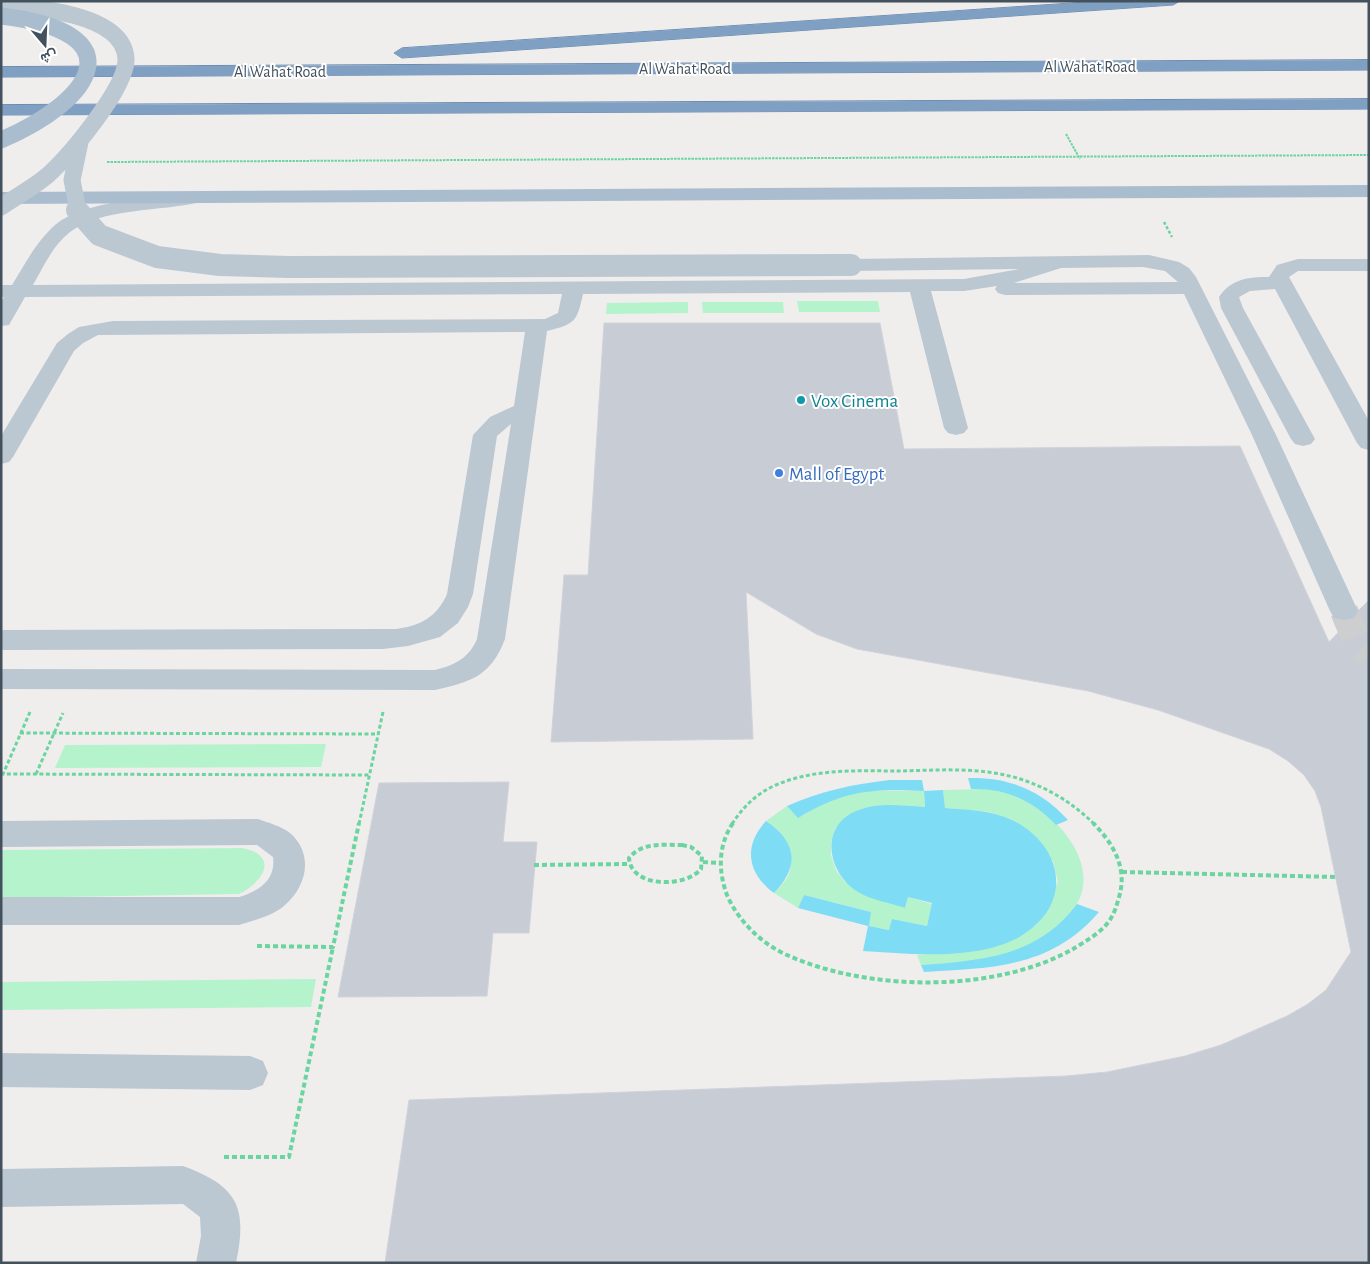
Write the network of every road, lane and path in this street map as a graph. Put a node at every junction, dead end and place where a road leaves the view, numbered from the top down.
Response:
1 (1174, 1) edge
2 (1, 6) edge
3 (1, 16) edge
4 (1369, 65) edge
5 (176, 70) junction
6 (1, 72) edge
7 (1369, 104) edge
8 (1049, 105) junction
9 (1, 110) edge
10 (1, 140) edge
11 (80, 142) junction
12 (1369, 155) edge
13 (1080, 157) junction
14 (100, 162) dead end
15 (1369, 192) edge
16 (1101, 193) junction
17 (1, 198) edge
18 (195, 198) junction
19 (1, 207) edge
20 (1062, 261) junction
21 (1369, 265) edge
22 (1280, 283) junction
23 (919, 285) junction
24 (964, 285) junction
25 (1191, 288) junction
26 (520, 289) junction
27 (573, 289) junction
28 (10, 291) edge
29 (1, 320) edge
30 (525, 325) junction
31 (526, 409) junction
32 (956, 428) dead end
33 (1304, 439) dead end
34 (1369, 443) edge
35 (1, 457) edge
36 (1344, 611) tunnel mouth
37 (1, 640) edge
38 (1, 679) edge
39 (32, 709) dead end
40 (64, 709) dead end
41 (20, 733) junction
42 (53, 733) junction
43 (378, 734) dead end
44 (36, 774) junction
45 (370, 775) dead end
46 (1, 834) edge
47 (703, 862) junction
48 (720, 863) junction
49 (628, 864) junction
50 (534, 865) dead end
51 (1122, 872) junction
52 (1337, 877) dead end
53 (1, 911) edge
54 (1, 1070) edge
55 (250, 1072) dead end
56 (1, 1188) edge
57 (216, 1263) edge

1 - 5 highway
2 - 11 lane, bridge
3 - 10 main road, bridge
4 - 5 highway, Al Wahat Road
5 - 6 highway, Al Wahat Road
7 - 8 highway, Al Wahat Road
8 - 9 highway, Al Wahat Road
8 - 13 path
11 - 19 lane, bridge
11 - 20 lane, bridge
12 - 13 path
13 - 14 path
13 - 16 path
15 - 16 main road
16 - 18 main road
17 - 18 main road
18 - 28 lane
20 - 24 lane
20 - 25 lane
21 - 22 lane
22 - 33 lane
22 - 34 lane
23 - 24 lane
23 - 27 lane
23 - 32 lane
24 - 25 lane
25 - 36 lane
26 - 27 lane
26 - 28 lane
26 - 30 lane
27 - 30 lane
28 - 29 lane
30 - 31 lane
30 - 35 lane
31 - 37 lane
31 - 38 lane
39 - 41 path
40 - 42 path
41 - 42 path
41 - 44 path
42 - 43 path
42 - 44 path
44 - 45 path
46 - 53 lane
47 - 48 path
47 - 49 path
47 - 49 path
48 - 51 path
48 - 51 path
49 - 50 path
51 - 52 path
54 - 55 lane
56 - 57 lane

